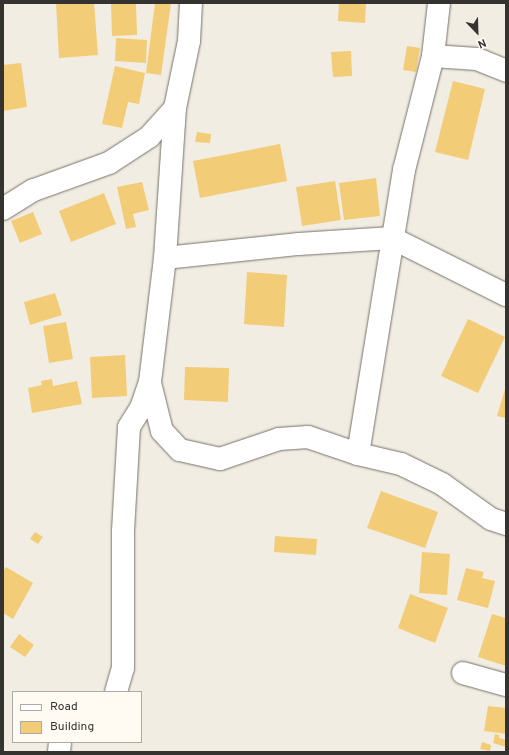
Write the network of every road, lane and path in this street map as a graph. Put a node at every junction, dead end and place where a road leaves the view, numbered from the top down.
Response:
1 (191, 3) edge
2 (439, 3) edge
3 (433, 56) junction
4 (506, 71) edge
5 (176, 108) junction
6 (3, 209) edge
7 (392, 238) junction
8 (165, 258) junction
9 (506, 295) edge
10 (150, 382) junction
11 (358, 454) junction
12 (506, 524) edge
13 (463, 673) dead end
14 (506, 685) edge
15 (116, 691) edge

1 - 5 street
2 - 3 street
3 - 4 street
3 - 7 street
5 - 6 street
5 - 8 street
7 - 8 street
7 - 9 street
7 - 11 street
8 - 10 street
10 - 11 street
10 - 15 street
11 - 12 street
13 - 14 street

